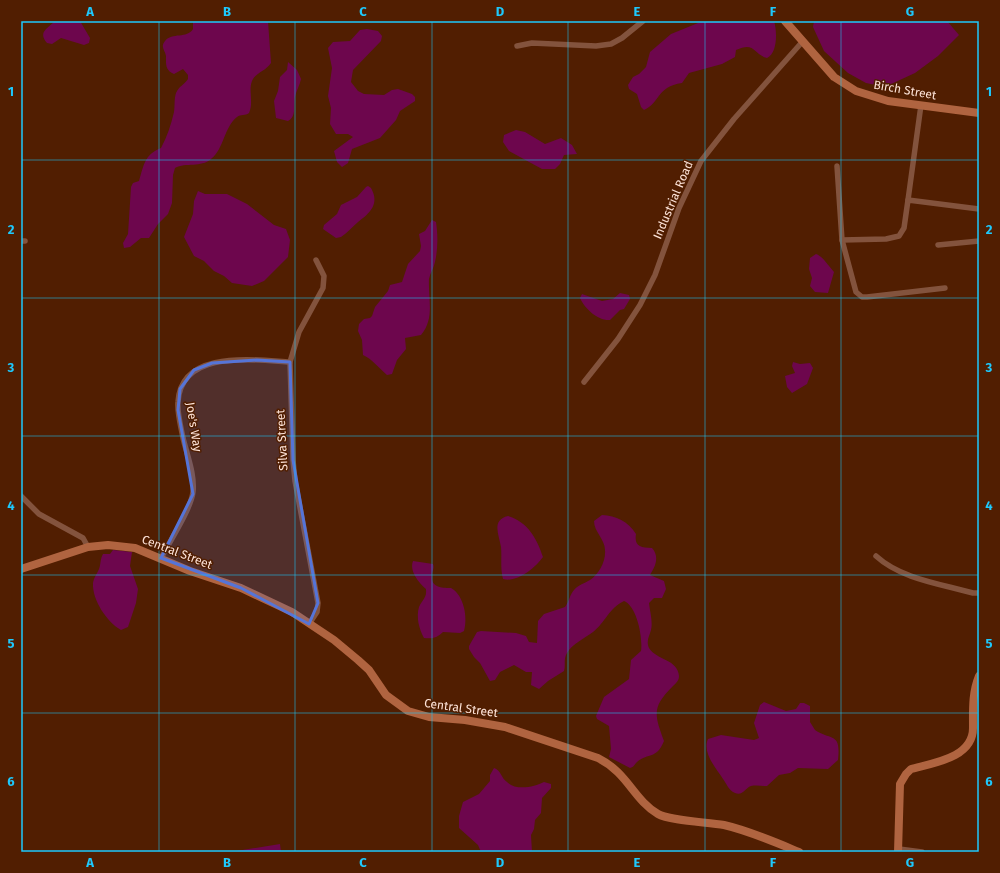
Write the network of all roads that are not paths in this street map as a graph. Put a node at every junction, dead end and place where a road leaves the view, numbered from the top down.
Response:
1 (643, 21) edge
2 (785, 21) edge
3 (803, 41) junction
4 (517, 46) dead end
5 (921, 105) junction
6 (979, 113) edge
7 (837, 166) dead end
8 (908, 200) junction
9 (979, 209) edge
10 (842, 240) junction
11 (979, 241) edge
12 (938, 245) dead end
13 (316, 260) dead end
14 (945, 288) dead end
15 (290, 362) junction
16 (584, 382) dead end
17 (21, 496) edge
18 (88, 547) junction
19 (876, 556) dead end
20 (161, 558) junction
21 (21, 569) edge
22 (979, 593) edge
23 (309, 624) junction
24 (979, 676) edge
25 (899, 850) edge
26 (799, 852) edge
27 (922, 852) edge

1 - 4 street
2 - 3 street, Birch Street
3 - 5 street, Birch Street
3 - 16 street, Industrial Road
5 - 6 street, Birch Street
5 - 8 street
7 - 10 street
8 - 9 street
8 - 10 street
10 - 14 street
11 - 12 street
13 - 15 street, Silva Street
15 - 20 street, Joe's Way
15 - 23 street, Silva Street
17 - 18 street
18 - 20 street, Central Street
18 - 21 street, Central Street
19 - 22 street
20 - 23 street, Central Street
23 - 26 street, Central Street
24 - 25 street
25 - 27 street

